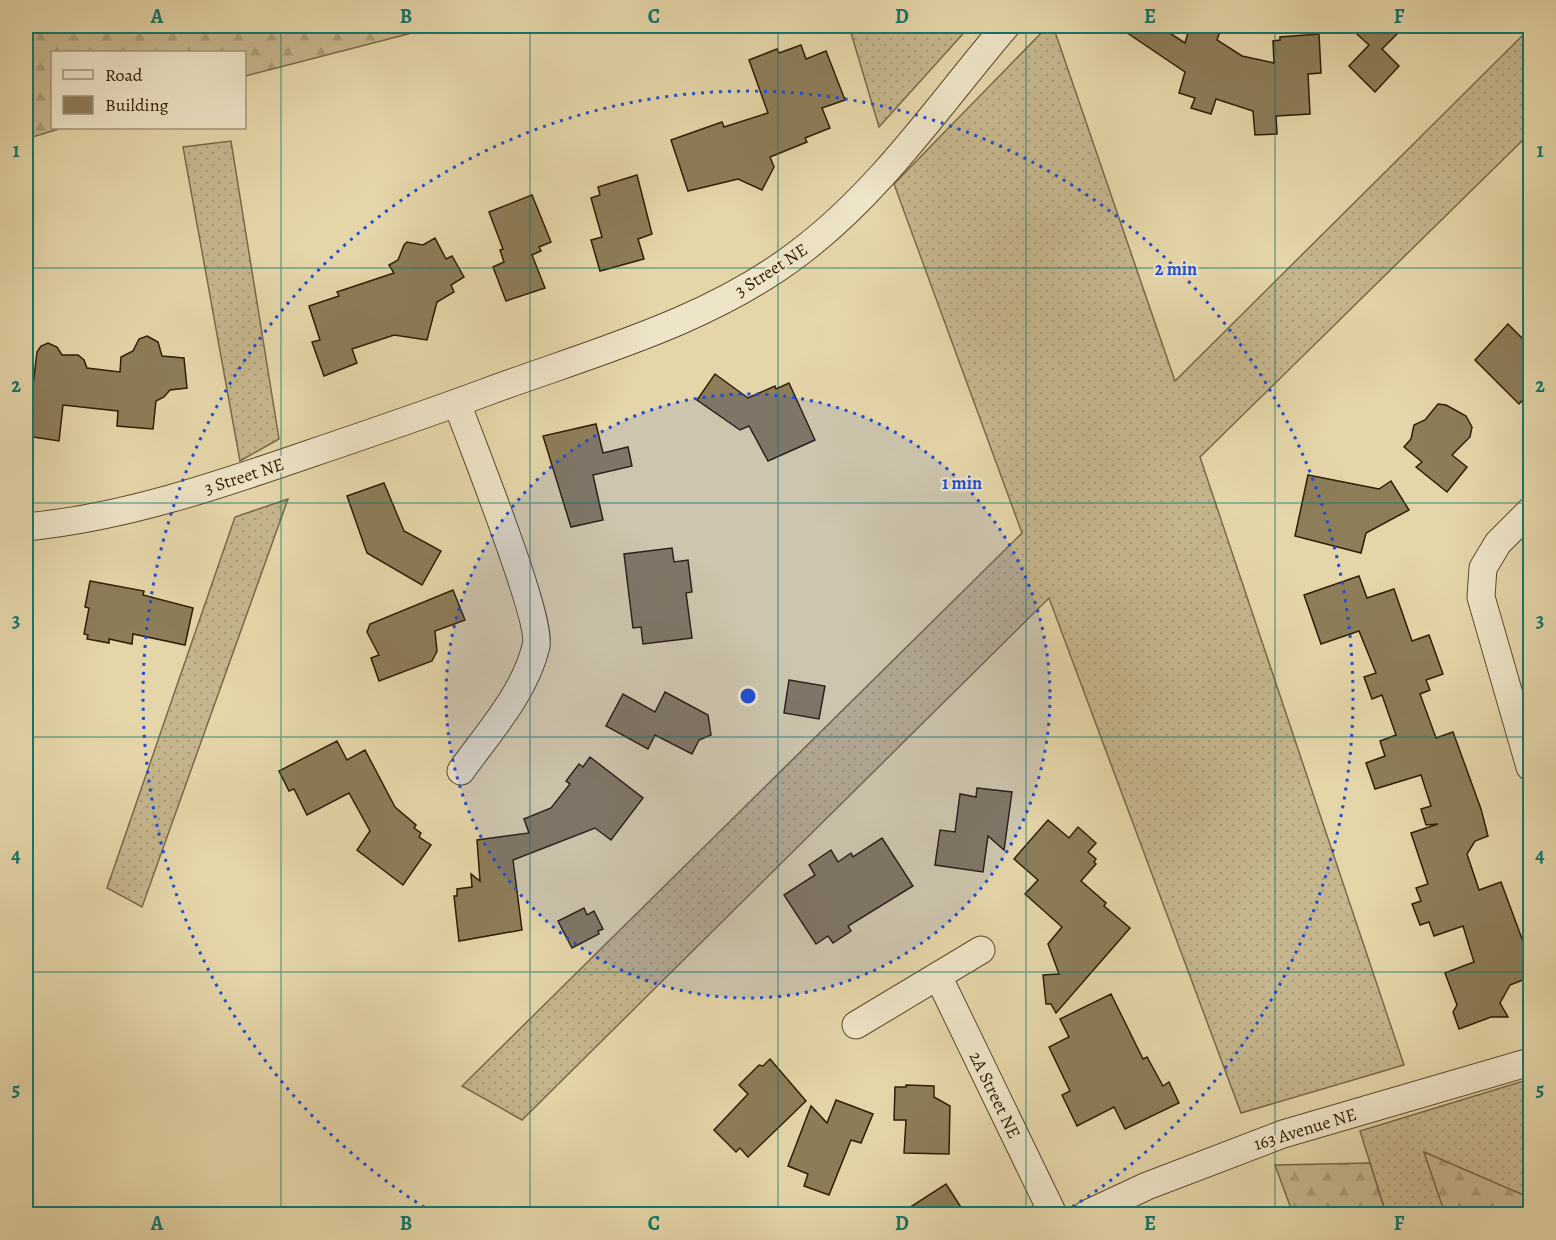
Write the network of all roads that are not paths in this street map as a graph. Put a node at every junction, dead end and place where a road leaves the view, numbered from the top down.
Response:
1 (1006, 26) edge
2 (457, 403) junction
3 (1530, 511) edge
4 (26, 527) edge
5 (1530, 767) edge
6 (461, 771) dead end
7 (981, 950) dead end
8 (938, 976) junction
9 (856, 1025) dead end
10 (1530, 1062) edge
11 (1053, 1215) edge
12 (1087, 1215) edge

1 - 2 street, 3 Street NE
2 - 4 street, 3 Street NE
2 - 6 street
3 - 5 street
7 - 8 street
8 - 9 street
8 - 11 street, 2A Street NE
10 - 12 street, 163 Avenue NE

